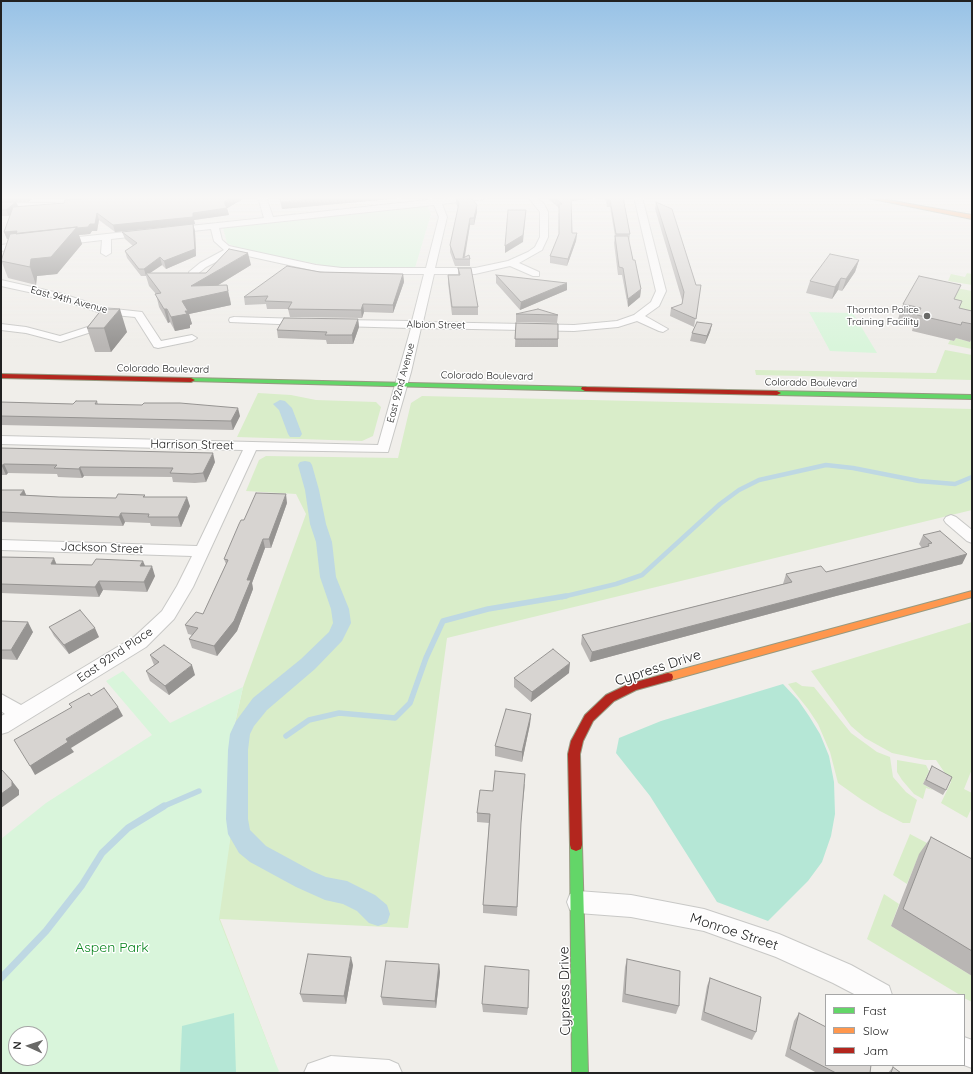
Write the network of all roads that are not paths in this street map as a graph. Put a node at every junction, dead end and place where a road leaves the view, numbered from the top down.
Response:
1 (107, 247) edge
2 (227, 247) edge
3 (436, 247) edge
4 (538, 247) edge
5 (650, 247) edge
6 (232, 250) junction
7 (106, 253) dead end
8 (511, 263) junction
9 (430, 272) junction
10 (192, 274) edge
11 (536, 274) dead end
12 (1, 283) edge
13 (638, 317) junction
14 (234, 320) dead end
15 (110, 322) edge
16 (313, 322) edge
17 (329, 323) edge
18 (416, 325) junction
19 (1, 327) edge
20 (663, 329) dead end
21 (192, 338) dead end
22 (1, 376) edge
23 (401, 385) junction
24 (972, 397) edge
25 (1, 440) edge
26 (251, 446) junction
27 (383, 449) joint
28 (951, 520) dead end
29 (972, 538) edge
30 (1, 545) edge
31 (202, 550) junction
32 (972, 594) edge
33 (1, 701) edge
34 (20, 714) junction
35 (1, 726) edge
36 (578, 902) junction
37 (878, 994) edge
38 (317, 1073) edge
39 (389, 1073) edge
40 (580, 1073) edge

1 - 7 street
2 - 6 street
3 - 9 street, East 92nd Avenue
4 - 8 street
5 - 13 street, Albion Street
6 - 9 street
6 - 10 street
8 - 9 street
8 - 11 street
9 - 18 street, East 92nd Avenue
12 - 21 street, East 94th Avenue
13 - 18 street, Albion Street
13 - 20 street
14 - 16 street
15 - 19 street
17 - 18 street, Albion Street
18 - 23 street, East 92nd Avenue
22 - 23 main road, Colorado Boulevard
23 - 24 main road, Colorado Boulevard
23 - 27 street, East 92nd Avenue
25 - 26 street, Harrison Street
26 - 27 street, Harrison Street
26 - 31 street, East 92nd Place
28 - 29 street
30 - 31 street, Jackson Street
31 - 34 street, East 92nd Place
32 - 36 main road, Cypress Drive
33 - 34 street
34 - 35 street, East 92nd Place
36 - 37 street, Monroe Street
36 - 40 main road, Cypress Drive
38 - 39 street

